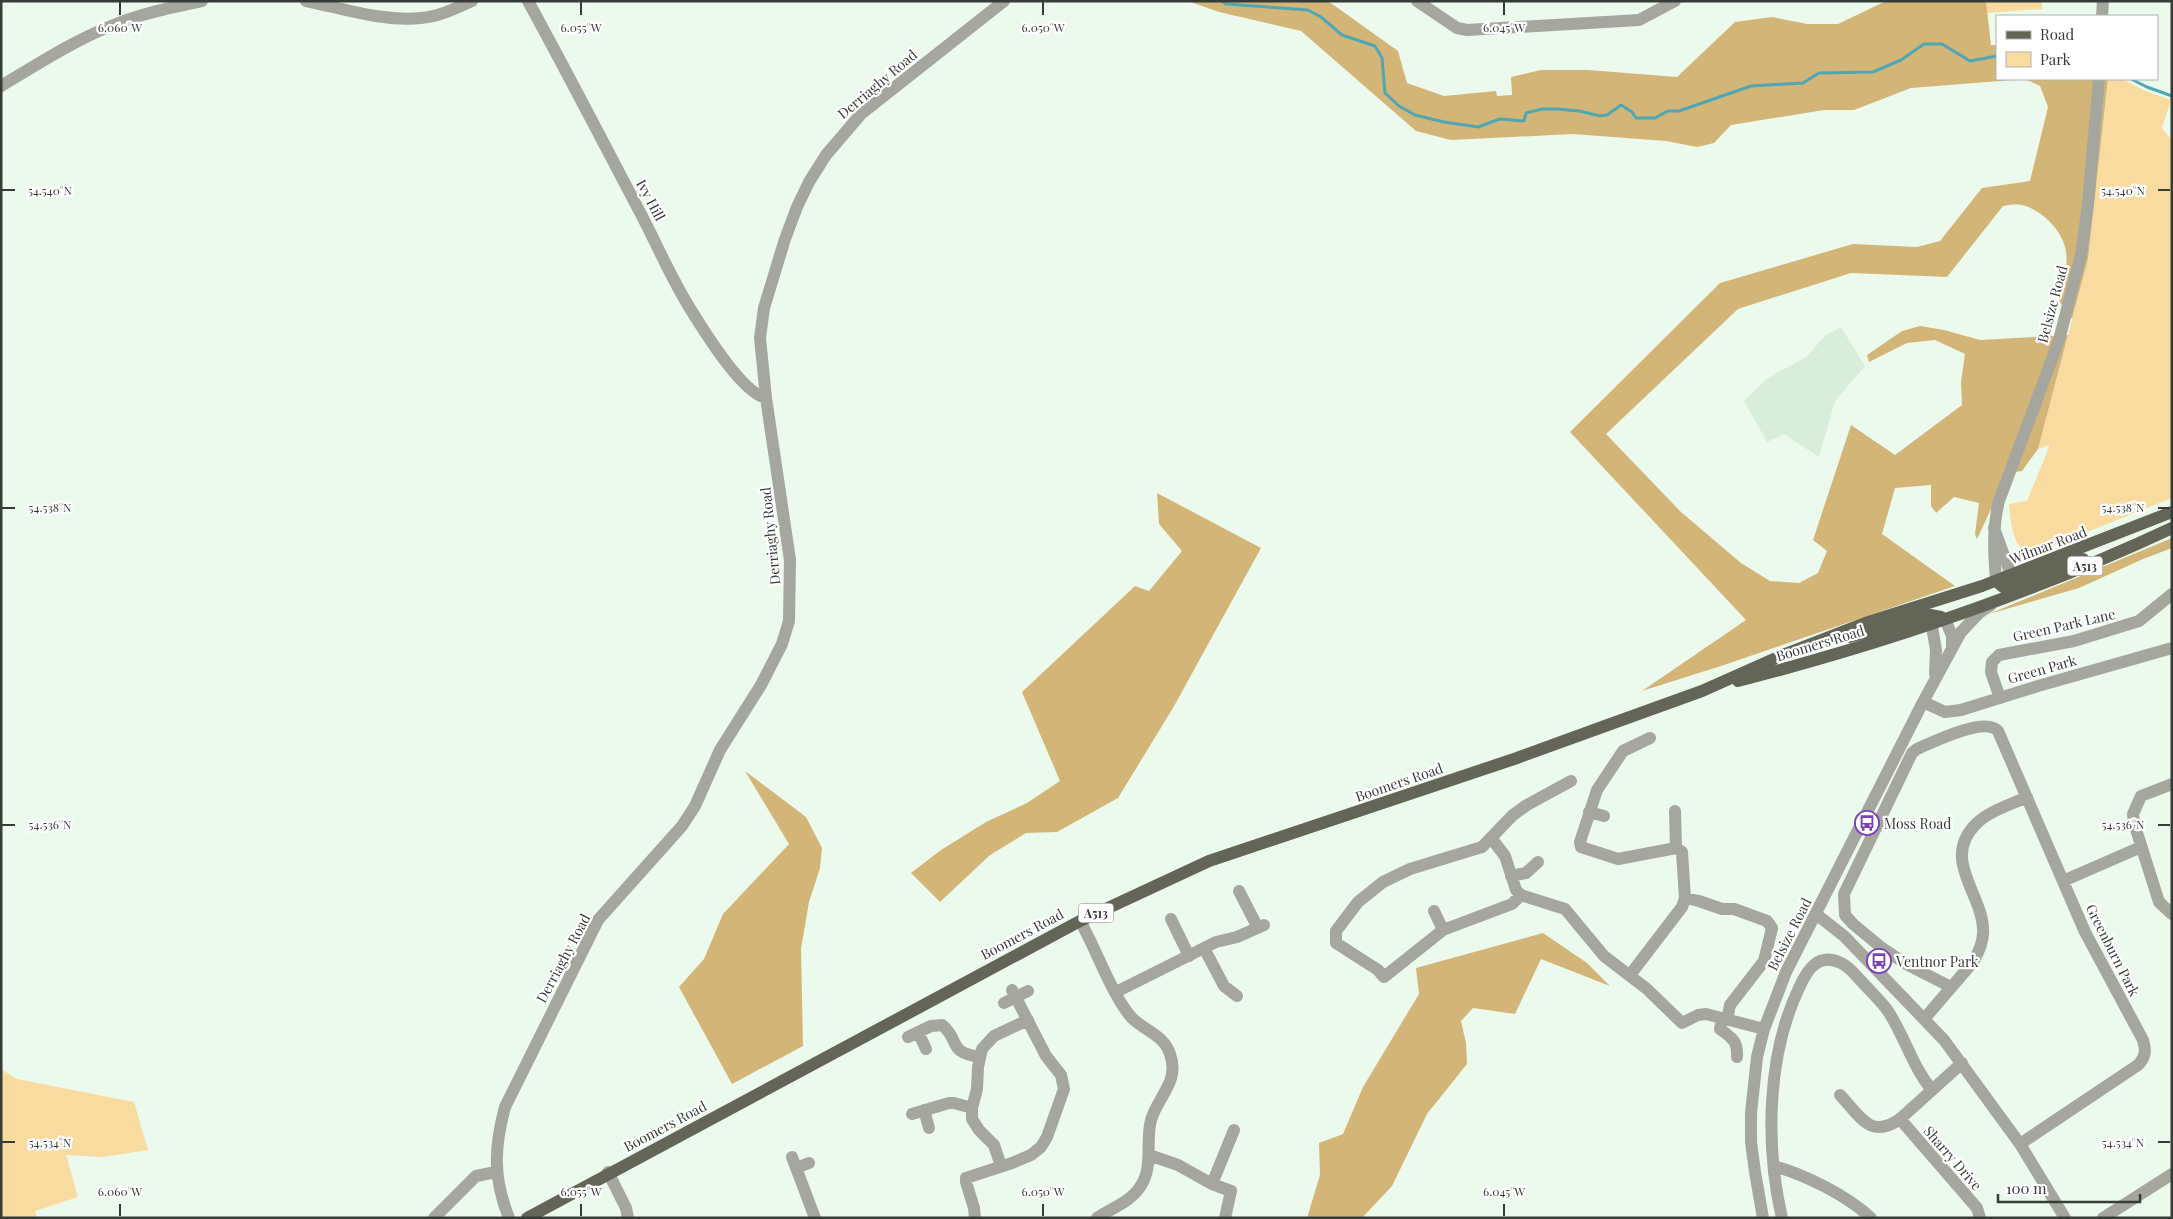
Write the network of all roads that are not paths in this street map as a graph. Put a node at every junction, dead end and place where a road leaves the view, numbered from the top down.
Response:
1 (202, 1) edge
2 (306, 1) edge
3 (472, 1) edge
4 (528, 1) edge
5 (1004, 1) edge
6 (1417, 1) edge
7 (1675, 1) edge
8 (2103, 1) edge
9 (2102, 15) edge
10 (2098, 83) edge
11 (1, 86) edge
12 (766, 398) junction
13 (2172, 512) edge
14 (1994, 528) junction
15 (2170, 529) edge
16 (1996, 581) junction
17 (2010, 581) junction
18 (2172, 594) edge
19 (1934, 601) junction
20 (1997, 601) junction
21 (1931, 619) junction
22 (1945, 619) junction
23 (1820, 641) junction
24 (2172, 648) edge
25 (1952, 649) junction
26 (1933, 684) junction
27 (1702, 690) junction
28 (2000, 698) junction
29 (1923, 702) junction
30 (1650, 738) dead end
31 (1571, 781) dead end
32 (2172, 784) edge
33 (2027, 797) junction
34 (1675, 811) dead end
35 (1589, 812) junction
36 (1604, 816) dead end
37 (1492, 839) junction
38 (2141, 846) junction
39 (1676, 848) junction
40 (1538, 862) dead end
41 (1511, 876) junction
42 (2063, 881) junction
43 (1239, 891) dead end
44 (1521, 895) junction
45 (1685, 898) junction
46 (1434, 911) dead end
47 (1816, 914) junction
48 (2172, 914) edge
49 (1171, 919) dead end
50 (1080, 920) junction
51 (1443, 930) junction
52 (1204, 948) junction
53 (1189, 956) junction
54 (1630, 975) junction
55 (1951, 987) junction
56 (1028, 991) dead end
57 (1116, 992) junction
58 (1238, 996) dead end
59 (1925, 1018) junction
60 (1725, 1019) junction
61 (1028, 1020) junction
62 (1764, 1029) junction
63 (926, 1049) dead end
64 (980, 1057) junction
65 (1737, 1057) dead end
66 (1962, 1063) junction
67 (1932, 1090) junction
68 (1840, 1095) dead end
69 (972, 1108) junction
70 (1900, 1119) junction
71 (929, 1128) dead end
72 (1234, 1130) dead end
73 (2020, 1144) junction
74 (1149, 1155) junction
75 (809, 1162) dead end
76 (1001, 1166) junction
77 (1774, 1166) junction
78 (496, 1172) junction
79 (608, 1172) junction
80 (2172, 1174) edge
81 (1212, 1184) junction
82 (434, 1218) edge
83 (509, 1218) edge
84 (526, 1218) edge
85 (628, 1218) edge
86 (815, 1218) edge
87 (975, 1218) edge
88 (1097, 1218) edge
89 (1225, 1218) edge
90 (1763, 1218) edge
91 (1782, 1218) edge
92 (1871, 1218) edge
93 (1980, 1218) edge
94 (2065, 1218) edge
95 (2103, 1218) edge

1 - 11 street
2 - 3 street
4 - 12 street, Ivy Hill
5 - 12 street, Derriaghy Road
6 - 7 street
8 - 9 street
10 - 14 street, Belsize Road
12 - 78 street, Derriaghy Road
13 - 17 main road, Wilmar Road / A513
14 - 16 street, Belsize Road
14 - 17 street
15 - 17 main road, A513
15 - 20 main road, A513
16 - 17 main road
16 - 19 main road, A513
17 - 20 street, Belsize Road
18 - 28 street, Green Park Lane
19 - 21 street, Belsize Road
19 - 23 main road, Boomers Road / A513
20 - 22 main road, A513
20 - 25 street, Belsize Road
21 - 22 main road, Boomers Road / A513
21 - 23 main road, A513
21 - 26 street, Belsize Road
21 - 27 main road, Boomers Road / A513
22 - 25 street
23 - 27 main road, Boomers Road / A513
24 - 28 street, Green Park
25 - 26 street, Belsize Road
26 - 29 street, Belsize Road
27 - 50 main road, Boomers Road / A513
28 - 29 street, Green Park
29 - 47 street, Belsize Road
30 - 35 street
31 - 37 street
32 - 38 street
33 - 42 street, Greenburn Park
33 - 55 street
33 - 55 street, Greenburn Park
34 - 39 street
35 - 36 street
35 - 39 street
37 - 41 street
37 - 51 street
38 - 42 street
38 - 48 street
39 - 45 street
40 - 41 street
41 - 44 street
42 - 73 street, Greenburn Park
43 - 52 street
44 - 51 street
44 - 54 street
45 - 54 street
45 - 60 street
46 - 51 street
47 - 59 street
47 - 62 street, Belsize Road
49 - 53 street
50 - 57 street
50 - 79 main road, Boomers Road / A513
52 - 53 street
52 - 58 street
53 - 57 street
54 - 60 street
55 - 59 street
56 - 61 street
57 - 74 street
59 - 66 street
60 - 62 street
60 - 65 street
61 - 64 street
61 - 76 street
62 - 90 street, Belsize Road
63 - 64 street
64 - 69 street
66 - 67 street
66 - 73 street
67 - 70 street
67 - 77 street
68 - 70 street
69 - 71 street
69 - 76 street
70 - 93 street, Sharry Drive
72 - 81 street
73 - 94 street
74 - 81 street
74 - 88 street
75 - 86 street
76 - 87 street
77 - 91 street
77 - 92 street
78 - 82 street
78 - 83 street, Derriaghy Road
79 - 84 main road, Boomers Road / A513
79 - 85 street
80 - 95 street
81 - 89 street

